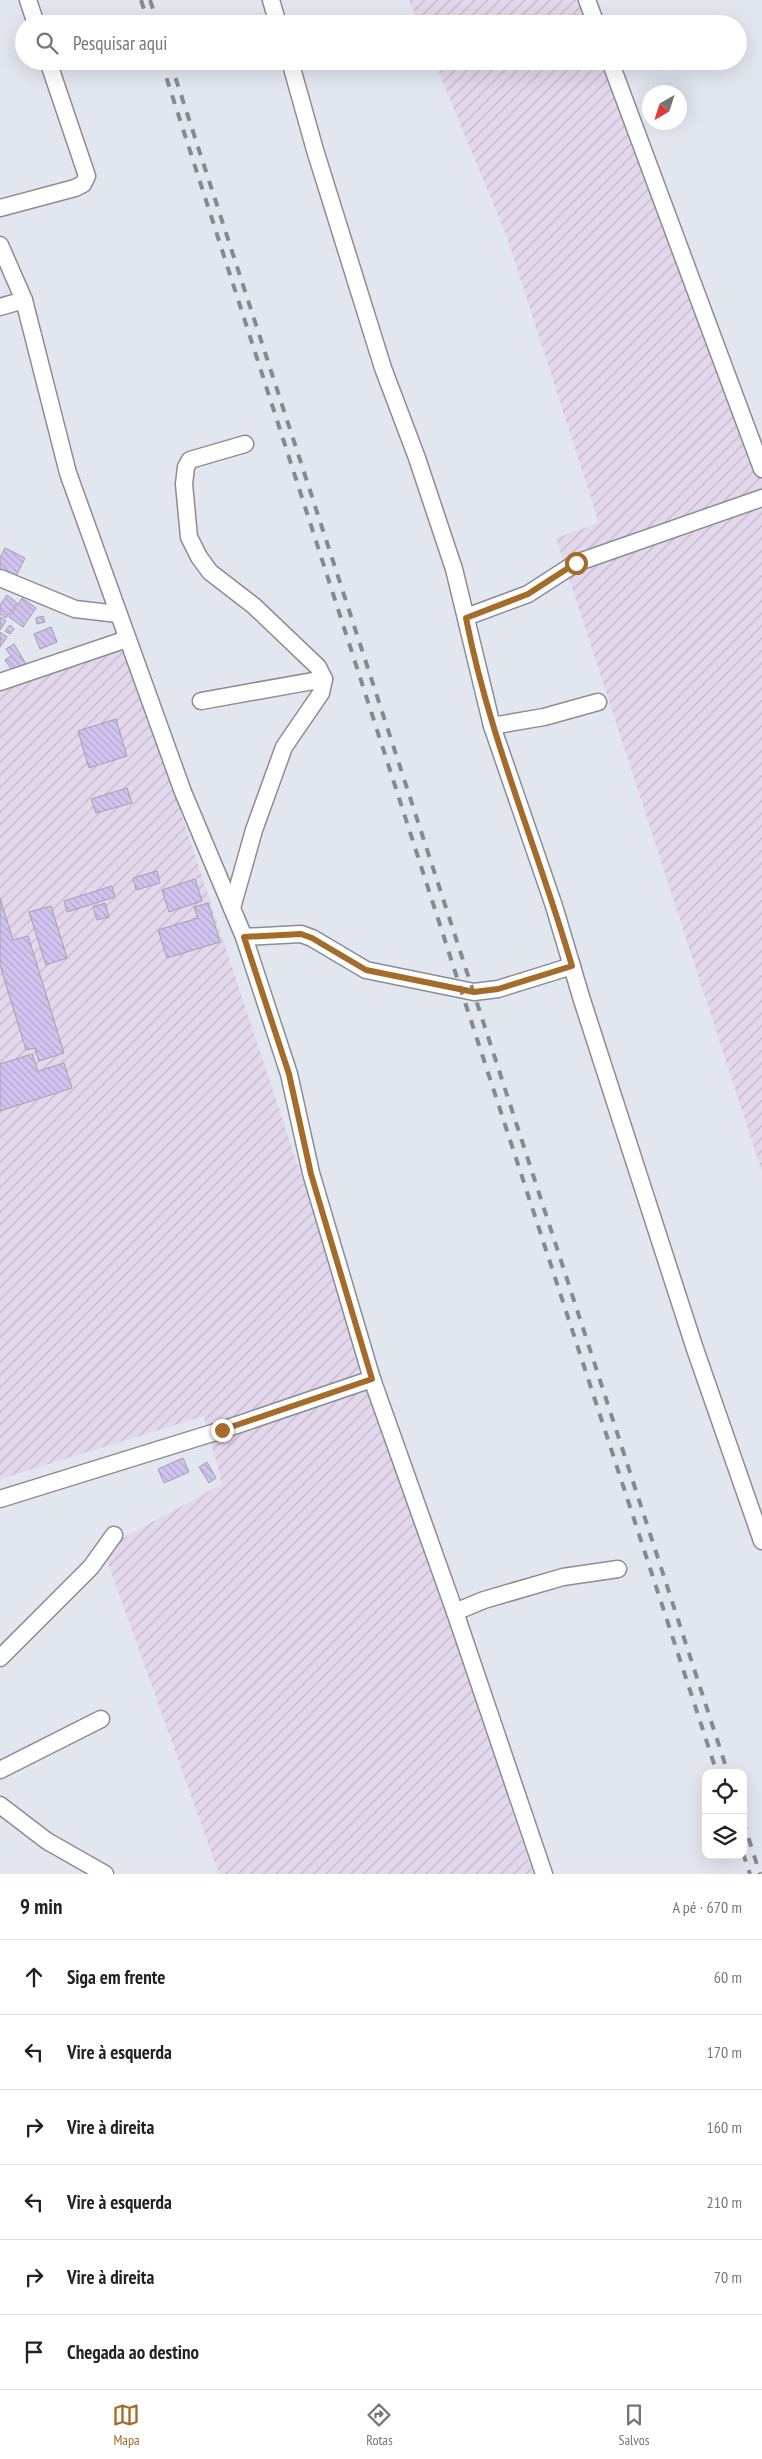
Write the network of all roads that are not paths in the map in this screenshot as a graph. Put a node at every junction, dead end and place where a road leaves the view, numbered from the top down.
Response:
1 (28, 0) edge
2 (271, 0) edge
3 (587, 0) edge
4 (33, 15) edge
5 (275, 15) edge
6 (593, 15) edge
7 (51, 70) edge
8 (293, 70) edge
9 (613, 70) edge
10 (0, 208) edge
11 (0, 245) edge
12 (24, 300) junction
13 (0, 307) edge
14 (245, 444) dead end
15 (762, 469) edge
16 (762, 498) edge
17 (0, 578) edge
18 (118, 614) junction
19 (466, 618) junction
20 (127, 639) junction
21 (324, 679) junction
22 (0, 682) edge
23 (201, 701) dead end
24 (598, 702) dead end
25 (492, 726) junction
26 (232, 908) junction
27 (244, 937) junction
28 (572, 966) junction
29 (372, 1379) junction
30 (0, 1499) edge
31 (114, 1535) dead end
32 (762, 1542) edge
33 (618, 1569) dead end
34 (455, 1612) junction
35 (0, 1658) edge
36 (100, 1719) dead end
37 (0, 1770) edge
38 (0, 1805) edge
39 (105, 1874) edge
40 (544, 1874) edge

1 - 4 street
2 - 5 street
3 - 6 street
7 - 10 street
8 - 19 street
9 - 15 street
11 - 12 street
12 - 13 street
12 - 18 street
14 - 21 street
16 - 19 street
17 - 18 street
18 - 20 street
19 - 25 street
20 - 22 street
20 - 26 street
21 - 23 street
21 - 26 street
24 - 25 street
25 - 28 street
26 - 27 street
27 - 28 street
27 - 29 street
28 - 32 street
29 - 30 street
29 - 34 street
31 - 35 street
33 - 34 street
34 - 40 street
36 - 37 street
38 - 39 street

